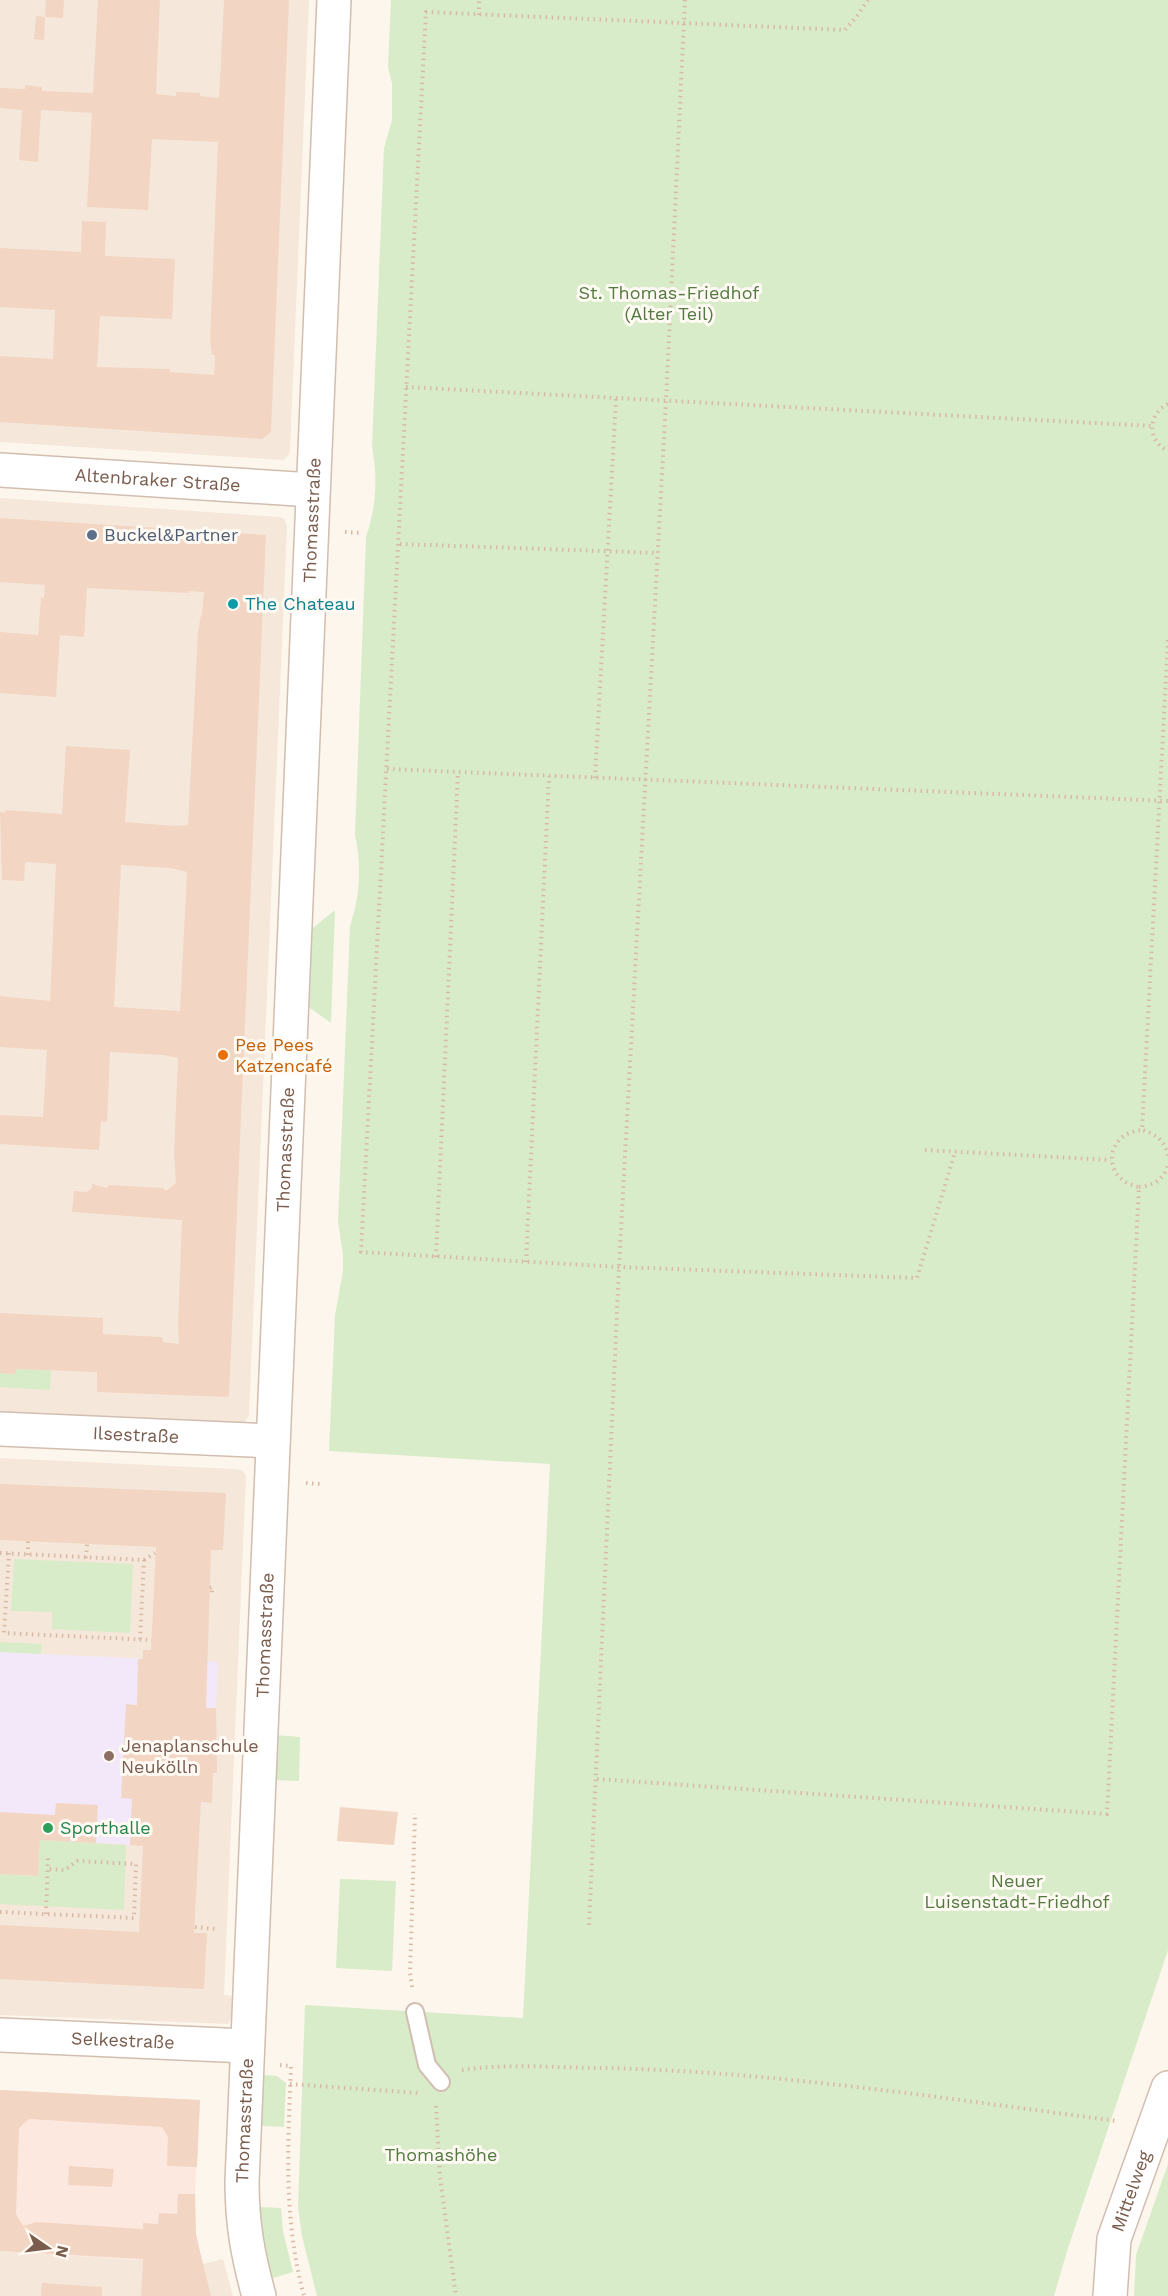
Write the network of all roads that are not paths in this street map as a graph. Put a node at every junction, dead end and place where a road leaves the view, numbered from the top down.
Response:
1 (334, 0) edge
2 (0, 470) edge
3 (313, 490) junction
4 (0, 1429) edge
5 (273, 1442) junction
6 (415, 2012) road end
7 (0, 2035) edge
8 (247, 2046) junction
9 (439, 2088) road end
10 (1168, 2088) edge
11 (259, 2296) edge
12 (1110, 2296) edge

1 - 3 street, Thomasstraße
2 - 3 street, Altenbraker Straße
3 - 5 street, Thomasstraße
4 - 5 street, Ilsestraße
5 - 8 street, Thomasstraße
6 - 9 lane
7 - 8 street, Selkestraße
8 - 11 street, Thomasstraße
10 - 12 street, Mittelweg

